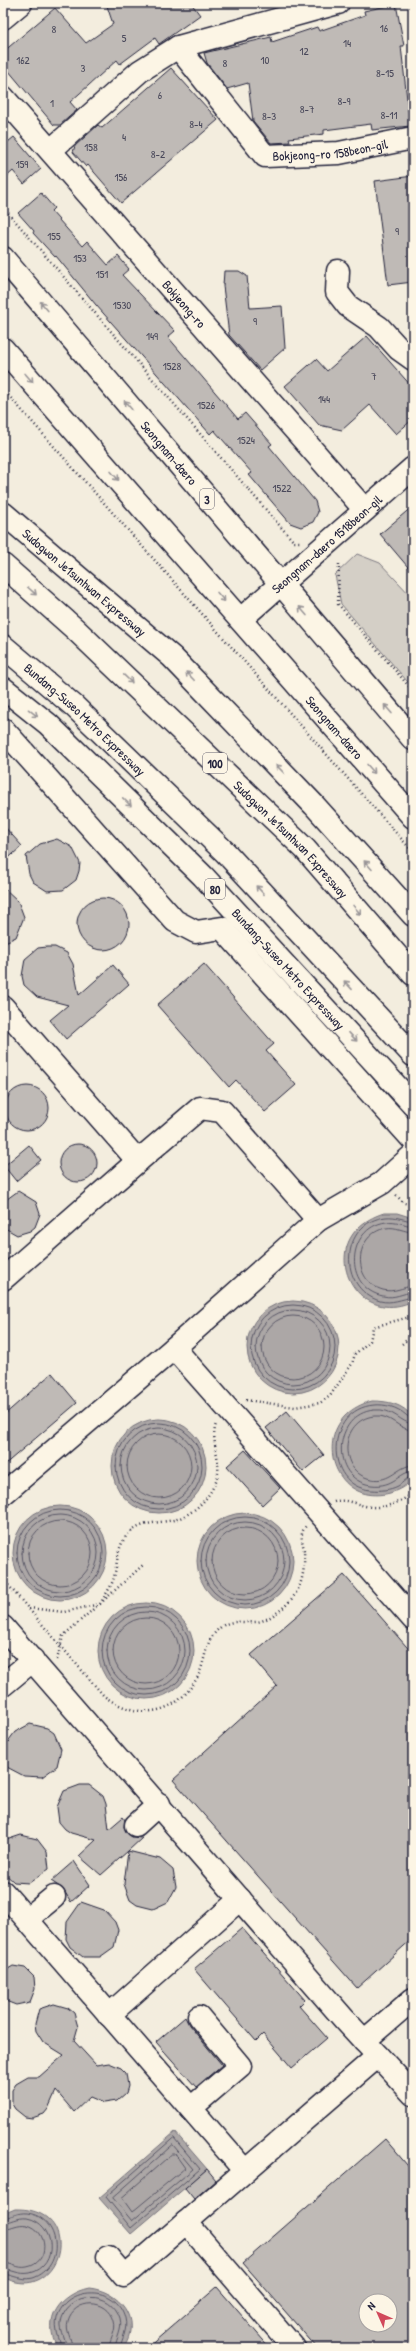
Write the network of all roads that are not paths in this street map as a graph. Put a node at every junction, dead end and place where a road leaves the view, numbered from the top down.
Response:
1 (21, 3) edge
2 (338, 3) edge
3 (3, 18) edge
4 (178, 47) junction
5 (3, 97) edge
6 (413, 138) edge
7 (51, 150) junction
8 (3, 258) edge
9 (338, 271) dead end
10 (3, 349) edge
11 (413, 359) edge
12 (410, 476) edge
13 (365, 510) junction
14 (3, 512) edge
15 (3, 565) edge
16 (280, 585) junction
17 (241, 619) junction
18 (3, 646) edge
19 (3, 688) edge
20 (3, 729) edge
21 (413, 739) edge
22 (413, 817) edge
23 (413, 914) edge
24 (413, 974) edge
25 (3, 1007) edge
26 (413, 1055) edge
27 (413, 1104) edge
28 (413, 1140) edge
29 (413, 1155) edge
30 (138, 1161) junction
31 (318, 1220) junction
32 (3, 1279) edge
33 (174, 1348) junction
34 (4, 1491) edge
35 (413, 1619) edge
36 (3, 1627) edge
37 (33, 1660) junction
38 (3, 1685) edge
39 (159, 1804) junction
40 (136, 1825) dead end
41 (3, 1892) edge
42 (54, 1896) dead end
43 (240, 1898) junction
44 (27, 1919) junction
45 (413, 1999) edge
46 (109, 2015) junction
47 (199, 2017) dead end
48 (371, 2048) junction
49 (413, 2094) edge
50 (191, 2108) junction
51 (245, 2171) junction
52 (186, 2222) junction
53 (108, 2257) dead end
54 (294, 2348) edge

1 - 3 main road
2 - 4 main road
4 - 6 main road, Bokjeong-ro 158beon-gil
4 - 7 main road
5 - 7 main road, Bokjeong-ro
7 - 13 main road, Bokjeong-ro
16 -> 8 main road, Seongnam-daero / 3
9 - 11 main road
10 -> 17 main road, Seongnam-daero
12 - 13 main road, Seongnam-daero 1518beon-gil
13 - 16 main road, Seongnam-daero 1518beon-gil
23 -> 14 main road, Sudogwon Je1sunhwan Expressway
15 -> 24 main road, Sudogwon Je1sunhwan Expressway / 100
16 - 17 main road, Seongnam-daero 1518beon-gil
21 -> 16 main road, Seongnam-daero / 3
17 -> 22 main road, Seongnam-daero
26 -> 18 main road, Bundang-Suseo Metro Expressway / 80
19 -> 27 main road, Bundang-Suseo Metro Expressway / 80
20 - 28 main road
25 - 30 main road
29 - 31 main road
30 - 31 main road
30 - 32 main road
31 - 33 main road
33 - 34 main road
33 - 35 main road
36 - 37 main road
37 - 38 main road
37 - 39 main road
39 - 40 main road
39 - 43 main road
41 - 44 main road
42 - 44 main road
43 - 46 main road
43 - 48 main road
44 - 46 main road
45 - 48 main road
46 - 50 main road
47 - 50 main road
48 - 49 main road
48 - 51 main road
50 - 51 main road
51 - 52 main road
52 - 53 main road
52 - 54 main road

